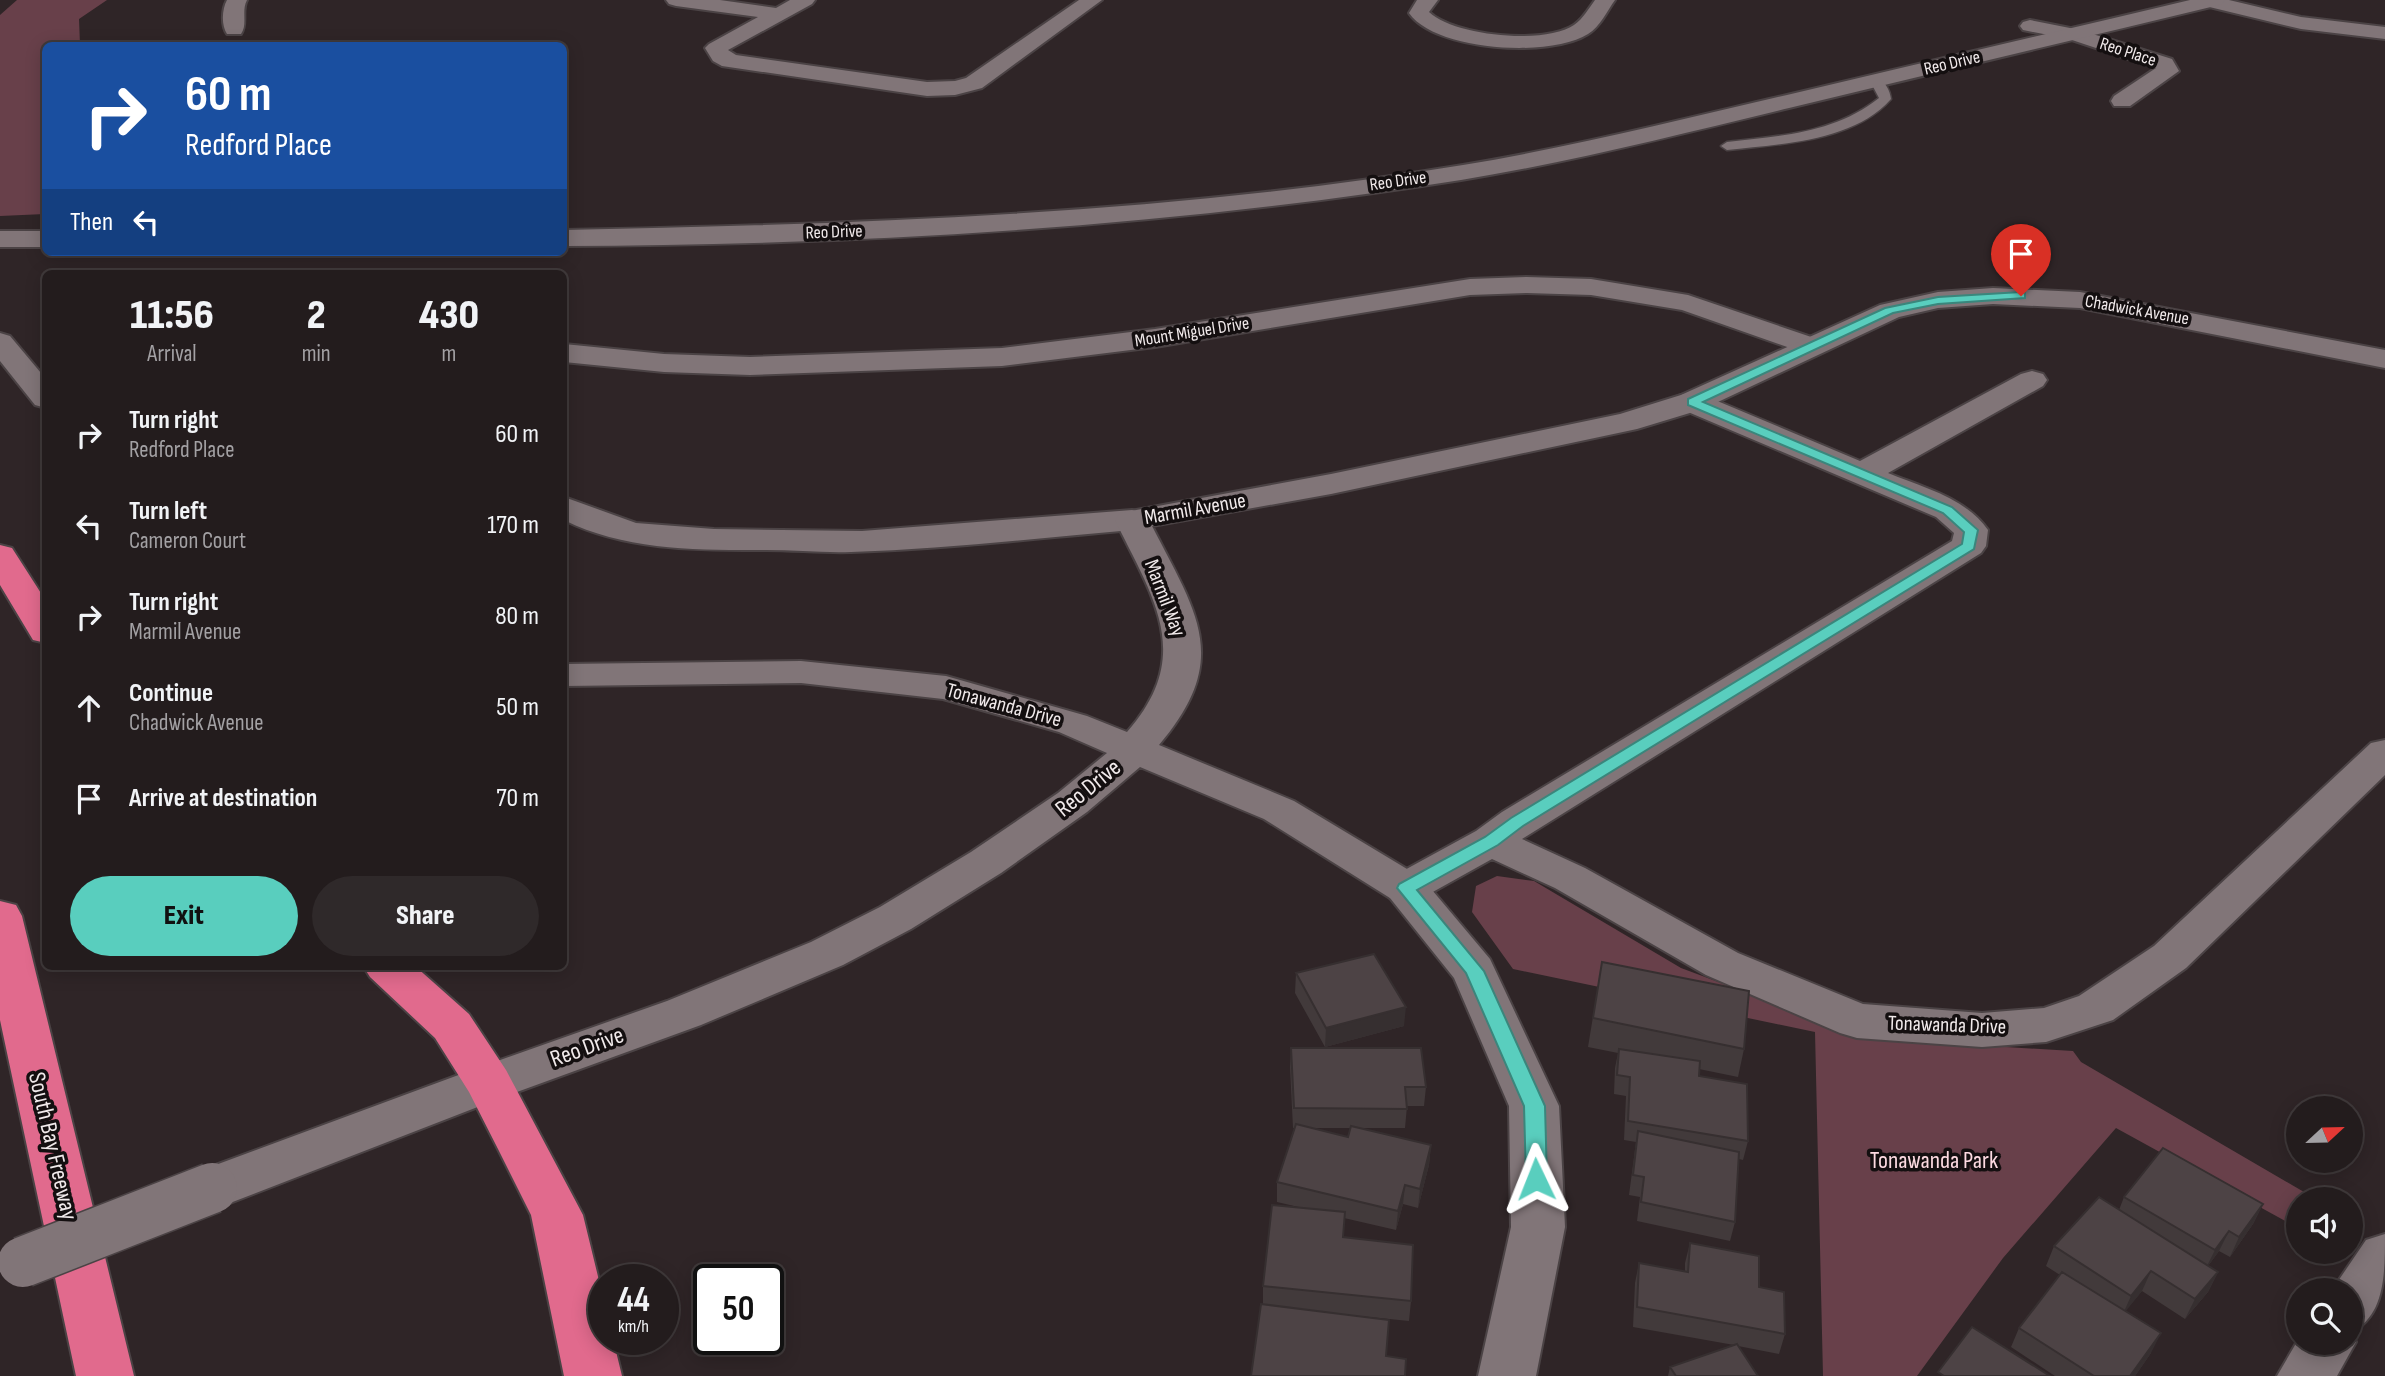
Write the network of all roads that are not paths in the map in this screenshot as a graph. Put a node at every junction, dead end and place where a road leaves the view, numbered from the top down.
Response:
1 (237, 0) edge
2 (676, 0) edge
3 (805, 0) edge
4 (1093, 0) edge
5 (1428, 0) edge
6 (1605, 0) edge
7 (2139, 0) edge
8 (2209, 1) edge
9 (779, 14) junction
10 (2030, 26) junction
11 (234, 30) dead end
12 (2385, 33) edge
13 (2073, 34) junction
14 (1876, 81) junction
15 (2122, 101) dead end
16 (1727, 146) dead end
17 (567, 222) edge
18 (567, 238) edge
19 (0, 239) edge
20 (42, 239) edge
21 (0, 342) edge
22 (1810, 346) junction
23 (567, 353) edge
24 (2385, 359) edge
25 (2032, 380) dead end
26 (42, 395) edge
27 (1692, 402) junction
28 (1863, 473) junction
29 (567, 508) edge
30 (1132, 520) junction
31 (0, 555) edge
32 (42, 625) edge
33 (567, 675) edge
34 (1135, 750) junction
35 (2385, 752) edge
36 (1491, 841) junction
37 (1406, 888) junction
38 (0, 916) edge
39 (390, 970) edge
40 (489, 1083) junction
41 (2385, 1256) edge
42 (0, 1271) edge
43 (2363, 1289) edge
44 (2320, 1355) edge
45 (105, 1376) edge
46 (593, 1376) edge
47 (1507, 1376) edge
48 (2306, 1376) edge

1 - 11 street
2 - 9 street
3 - 9 street
4 - 9 street
5 - 6 street
7 - 10 street, Reo Drive
8 - 12 street
8 - 13 street, Reo Drive
10 - 13 street, Reo Place
10 - 17 street, Reo Drive
13 - 14 street, Reo Drive
13 - 15 street, Reo Place
14 - 16 lane
14 - 18 street, Reo Drive
19 - 20 street
21 - 26 street
22 - 23 street, Mount Miguel Drive
22 - 24 street, Chadwick Avenue
22 - 27 street, Marmil Avenue
25 - 28 street
27 - 28 street
27 - 30 street, Marmil Avenue
28 - 36 street
29 - 30 street, Marmil Avenue
30 - 34 street, Marmil Way
31 - 32 highway
33 - 34 street, Tonawanda Drive
34 - 37 street, Tonawanda Drive
34 - 40 street, Reo Drive
35 - 36 street, Tonawanda Drive
36 - 37 street
37 - 47 street, Tonawanda Drive
38 - 45 highway, South Bay Freeway
39 - 40 highway
40 - 42 street, Reo Drive, bridge
40 - 46 highway
41 - 43 street
44 - 48 street

